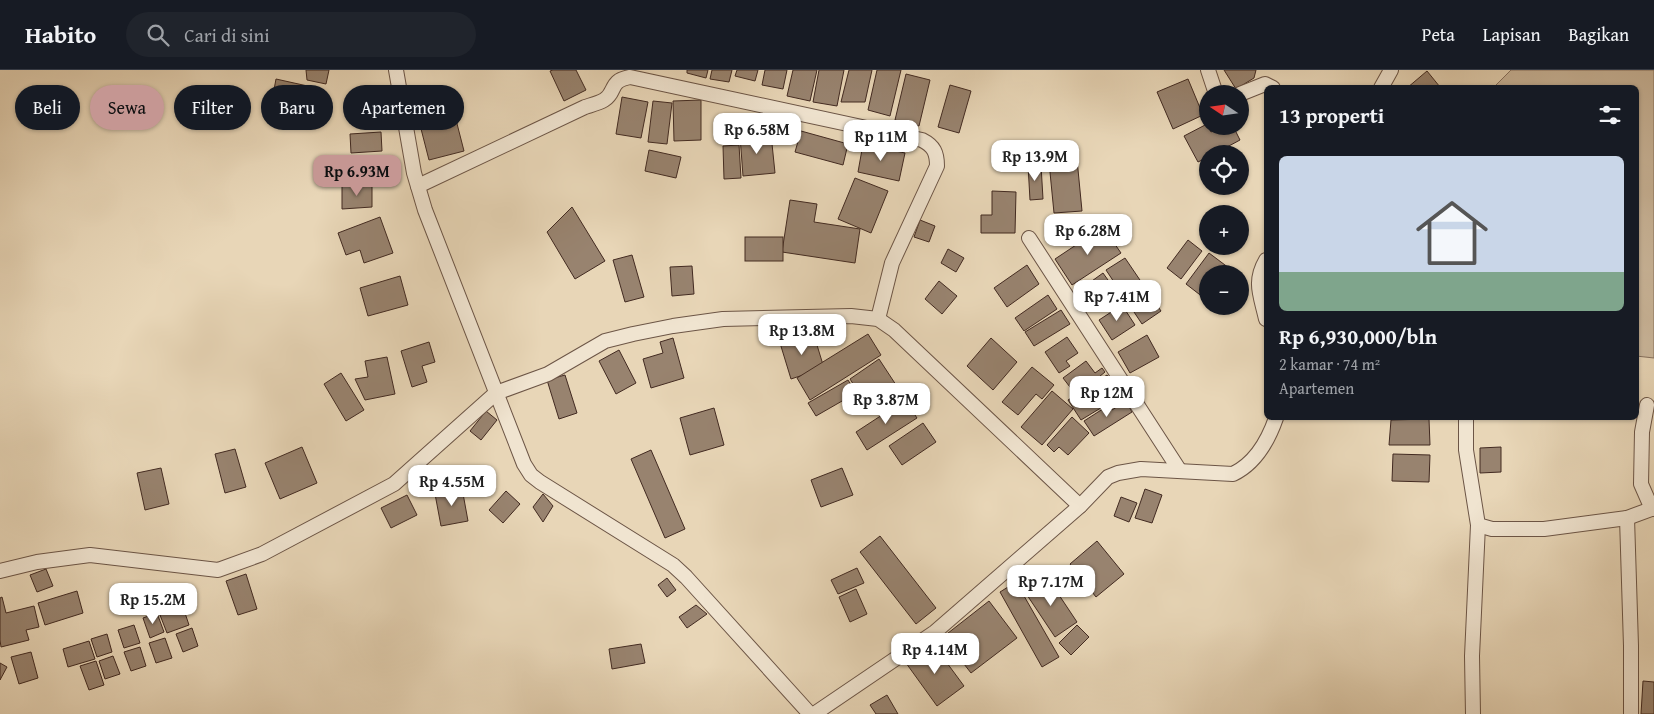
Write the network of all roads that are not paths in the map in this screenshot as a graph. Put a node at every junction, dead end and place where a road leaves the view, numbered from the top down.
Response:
1 (396, 70) edge
2 (1208, 70) edge
3 (1391, 70) edge
4 (1213, 85) edge
5 (1266, 85) edge
6 (1383, 85) edge
7 (1249, 90) edge
8 (418, 186) junction
9 (1029, 238) dead end
10 (1264, 264) edge
11 (1264, 310) edge
12 (878, 319) junction
13 (496, 392) junction
14 (1647, 405) dead end
15 (1275, 420) edge
16 (1466, 420) edge
17 (1180, 471) junction
18 (1080, 506) junction
19 (1653, 509) edge
20 (1627, 518) junction
21 (1478, 525) junction
22 (0, 571) edge
23 (810, 714) edge
24 (814, 714) edge
25 (1473, 714) edge
26 (1631, 714) edge

1 - 8 street
2 - 4 street
3 - 6 street
5 - 7 street
8 - 12 street
8 - 13 street
9 - 17 street
10 - 11 street
12 - 13 street
12 - 18 street
13 - 22 street
13 - 23 street
14 - 19 street
15 - 17 street
16 - 21 street
17 - 18 street
18 - 24 street
19 - 20 street
20 - 21 street
20 - 26 street
21 - 25 street

